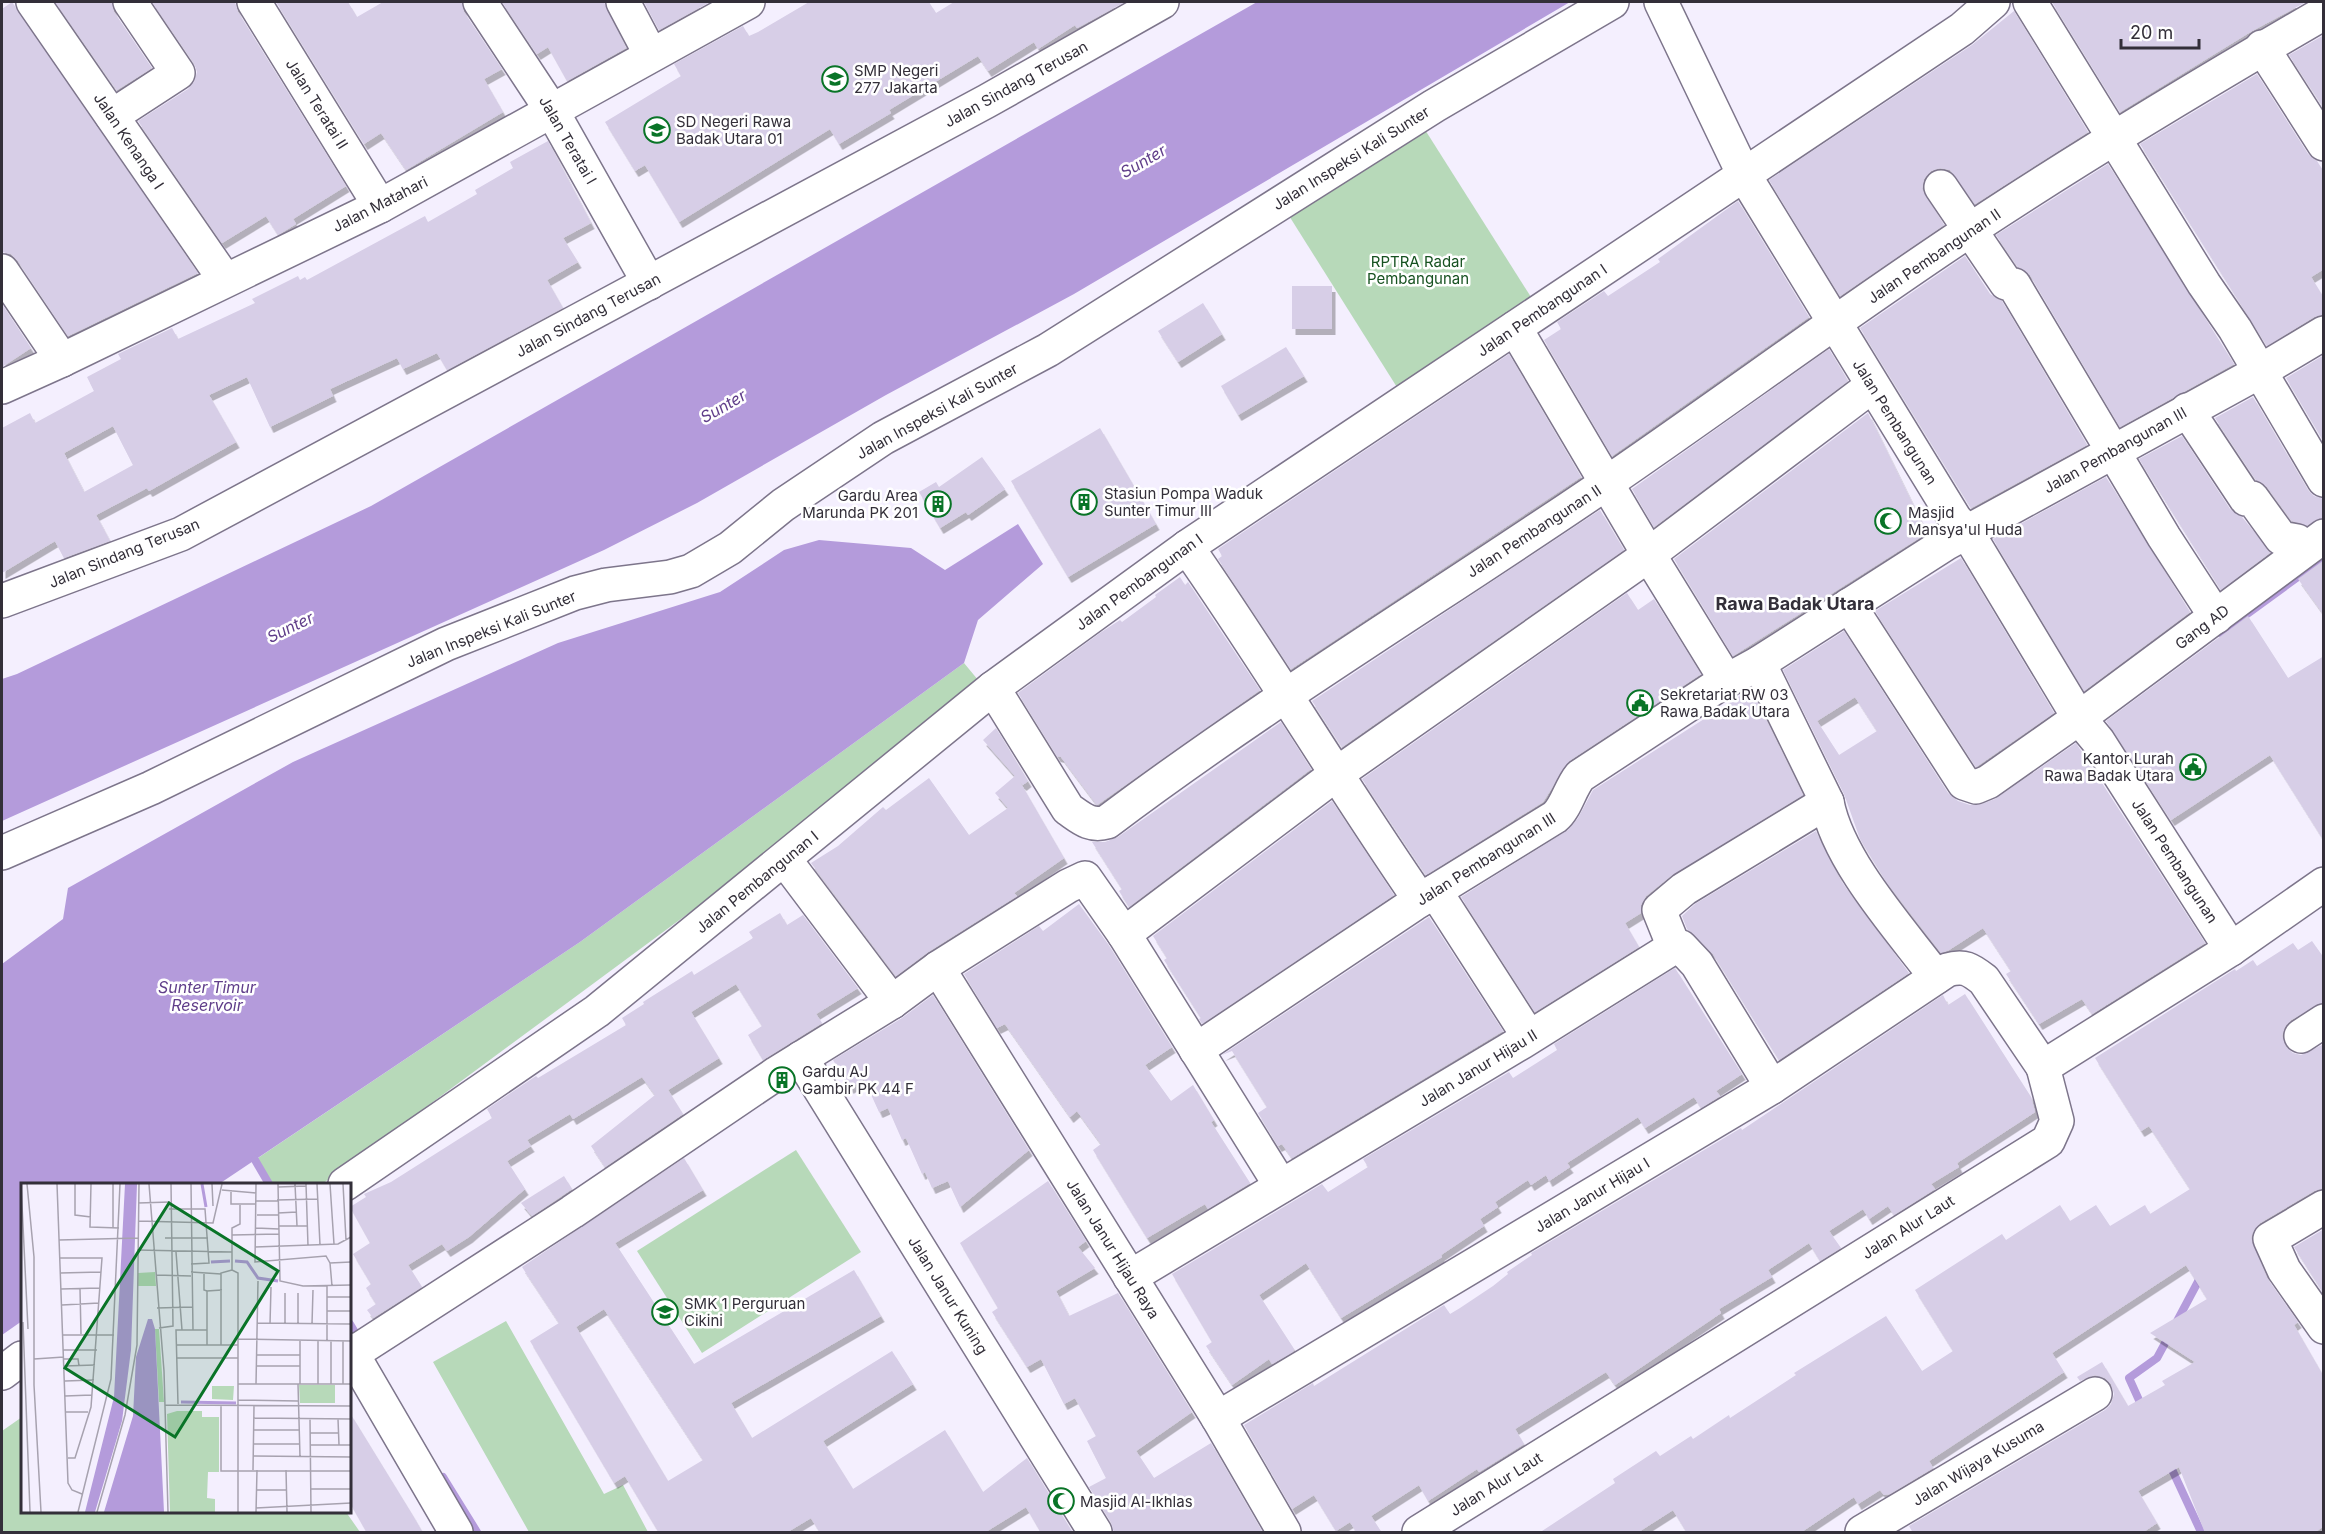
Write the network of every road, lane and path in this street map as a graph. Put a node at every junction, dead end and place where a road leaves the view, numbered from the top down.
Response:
1 (33, 2) edge
2 (130, 2) edge
3 (254, 2) edge
4 (480, 2) edge
5 (623, 2) edge
6 (744, 2) edge
7 (1162, 2) edge
8 (1612, 2) edge
9 (1661, 2) edge
10 (1993, 2) edge
11 (2030, 2) edge
12 (2324, 13) edge
13 (2262, 47) junction
14 (651, 55) junction
15 (552, 111) junction
16 (112, 116) junction
17 (2115, 136) junction
18 (2324, 144) edge
19 (1743, 173) junction
20 (1941, 187) dead end
21 (380, 206) junction
22 (1970, 230) junction
23 (2, 271) edge
24 (225, 280) junction
25 (649, 283) junction
26 (1834, 325) junction
27 (1515, 328) junction
28 (2324, 333) edge
29 (63, 360) junction
30 (2259, 372) junction
31 (1872, 386) junction
32 (2, 387) edge
33 (2187, 410) junction
34 (2114, 452) junction
35 (2324, 480) edge
36 (1608, 482) junction
37 (1967, 532) junction
38 (2314, 543) edge
39 (1187, 547) junction
40 (1649, 555) junction
41 (2, 601) edge
42 (1849, 605) junction
43 (2216, 617) junction
44 (1759, 663) junction
45 (1726, 680) junction
46 (993, 688) junction
47 (1286, 695) junction
48 (2088, 728) junction
49 (1335, 775) junction
50 (1827, 802) junction
51 (2, 853) edge
52 (785, 860) junction
53 (2324, 884) edge
54 (1428, 896) junction
55 (1124, 934) junction
56 (1674, 947) junction
57 (2231, 949) junction
58 (938, 969) junction
59 (1948, 972) junction
60 (892, 1002) junction
61 (1529, 1037) junction
62 (1196, 1050) junction
63 (801, 1058) junction
64 (2043, 1067) junction
65 (1772, 1087) junction
66 (348, 1183) edge
67 (1281, 1186) junction
68 (2324, 1207) edge
69 (1131, 1277) junction
70 (2324, 1327) edge
71 (358, 1349) edge
72 (21, 1359) edge
73 (2, 1373) edge
74 (2095, 1394) dead end
75 (1218, 1418) junction
76 (456, 1533) edge
77 (1095, 1533) edge
78 (1284, 1533) edge
79 (1419, 1533) edge
80 (1862, 1533) edge

1 - 16 street, Jalan Kenanga I
2 - 16 street
3 - 21 street, Jalan Teratai II
4 - 15 street, Jalan Teratai I
5 - 14 street
6 - 14 street, Jalan Matahari
7 - 25 street, Jalan Sindang Terusan
8 - 51 street, Jalan Inspeksi Kali Sunter
9 - 19 street, Jalan Pembangunan
10 - 19 street, Jalan Pembangunan I
11 - 17 street
12 - 13 street, Jalan Pembangunan II
13 - 17 street, Jalan Pembangunan II
13 - 18 street
14 - 15 street, Jalan Matahari
15 - 21 street, Jalan Matahari
15 - 25 street, Jalan Teratai I
16 - 24 street, Jalan Kenanga I
17 - 22 street, Jalan Pembangunan II
17 - 30 street
19 - 26 street, Jalan Pembangunan
19 - 27 street, Jalan Pembangunan I
20 - 22 street
21 - 24 street, Jalan Matahari
22 - 26 street, Jalan Pembangunan II
22 - 34 street
23 - 29 street
24 - 29 street, Jalan Matahari
25 - 41 street, Jalan Sindang Terusan
26 - 31 street, Jalan Pembangunan
26 - 36 street, Jalan Pembangunan II
27 - 36 street
27 - 39 street, Jalan Pembangunan I
28 - 30 street, Jalan Pembangunan III
29 - 32 street, Jalan Matahari
30 - 33 street, Jalan Pembangunan III
30 - 35 street
31 - 37 street, Jalan Pembangunan
31 - 40 street
33 - 34 street, Jalan Pembangunan III
33 - 38 street
34 - 37 street, Jalan Pembangunan III
34 - 43 street
36 - 40 street
36 - 47 street, Jalan Pembangunan II
37 - 42 street, Jalan Pembangunan III
37 - 48 street, Jalan Pembangunan
38 - 43 street, Gang AD
39 - 46 street, Jalan Pembangunan I
39 - 47 street
40 - 45 street
40 - 49 street
42 - 44 street, Jalan Pembangunan III
42 - 48 street, Gang AD
43 - 48 street, Gang AD
44 - 45 street, Jalan Pembangunan III
44 - 50 street
45 - 54 street, Jalan Pembangunan III
46 - 47 street, Jalan Pembangunan II
46 - 52 street, Jalan Pembangunan I
47 - 49 street
48 - 57 street, Jalan Pembangunan
49 - 54 street
49 - 55 street
50 - 56 street
50 - 59 street
52 - 60 street
52 - 66 street, Jalan Pembangunan I
53 - 57 street
54 - 61 street
54 - 62 street, Jalan Pembangunan III
55 - 58 street
55 - 62 street
56 - 61 street, Jalan Janur Hijau II
56 - 65 street
57 - 64 street
58 - 60 street
58 - 69 street, Jalan Janur Hijau Raya
59 - 64 street, Jalan Alur Laut
59 - 65 street, Jalan Janur Hijau I
60 - 63 street
61 - 67 street, Jalan Janur Hijau II
62 - 67 street
63 - 71 street
63 - 77 street, Jalan Janur Kuning
64 - 79 street, Jalan Alur Laut
65 - 75 street, Jalan Janur Hijau I
67 - 69 street, Jalan Janur Hijau II
68 - 70 street
69 - 75 street, Jalan Janur Hijau Raya
71 - 76 street
72 - 73 street
74 - 80 street, Jalan Wijaya Kusuma
75 - 78 street, Jalan Janur Hijau Raya

